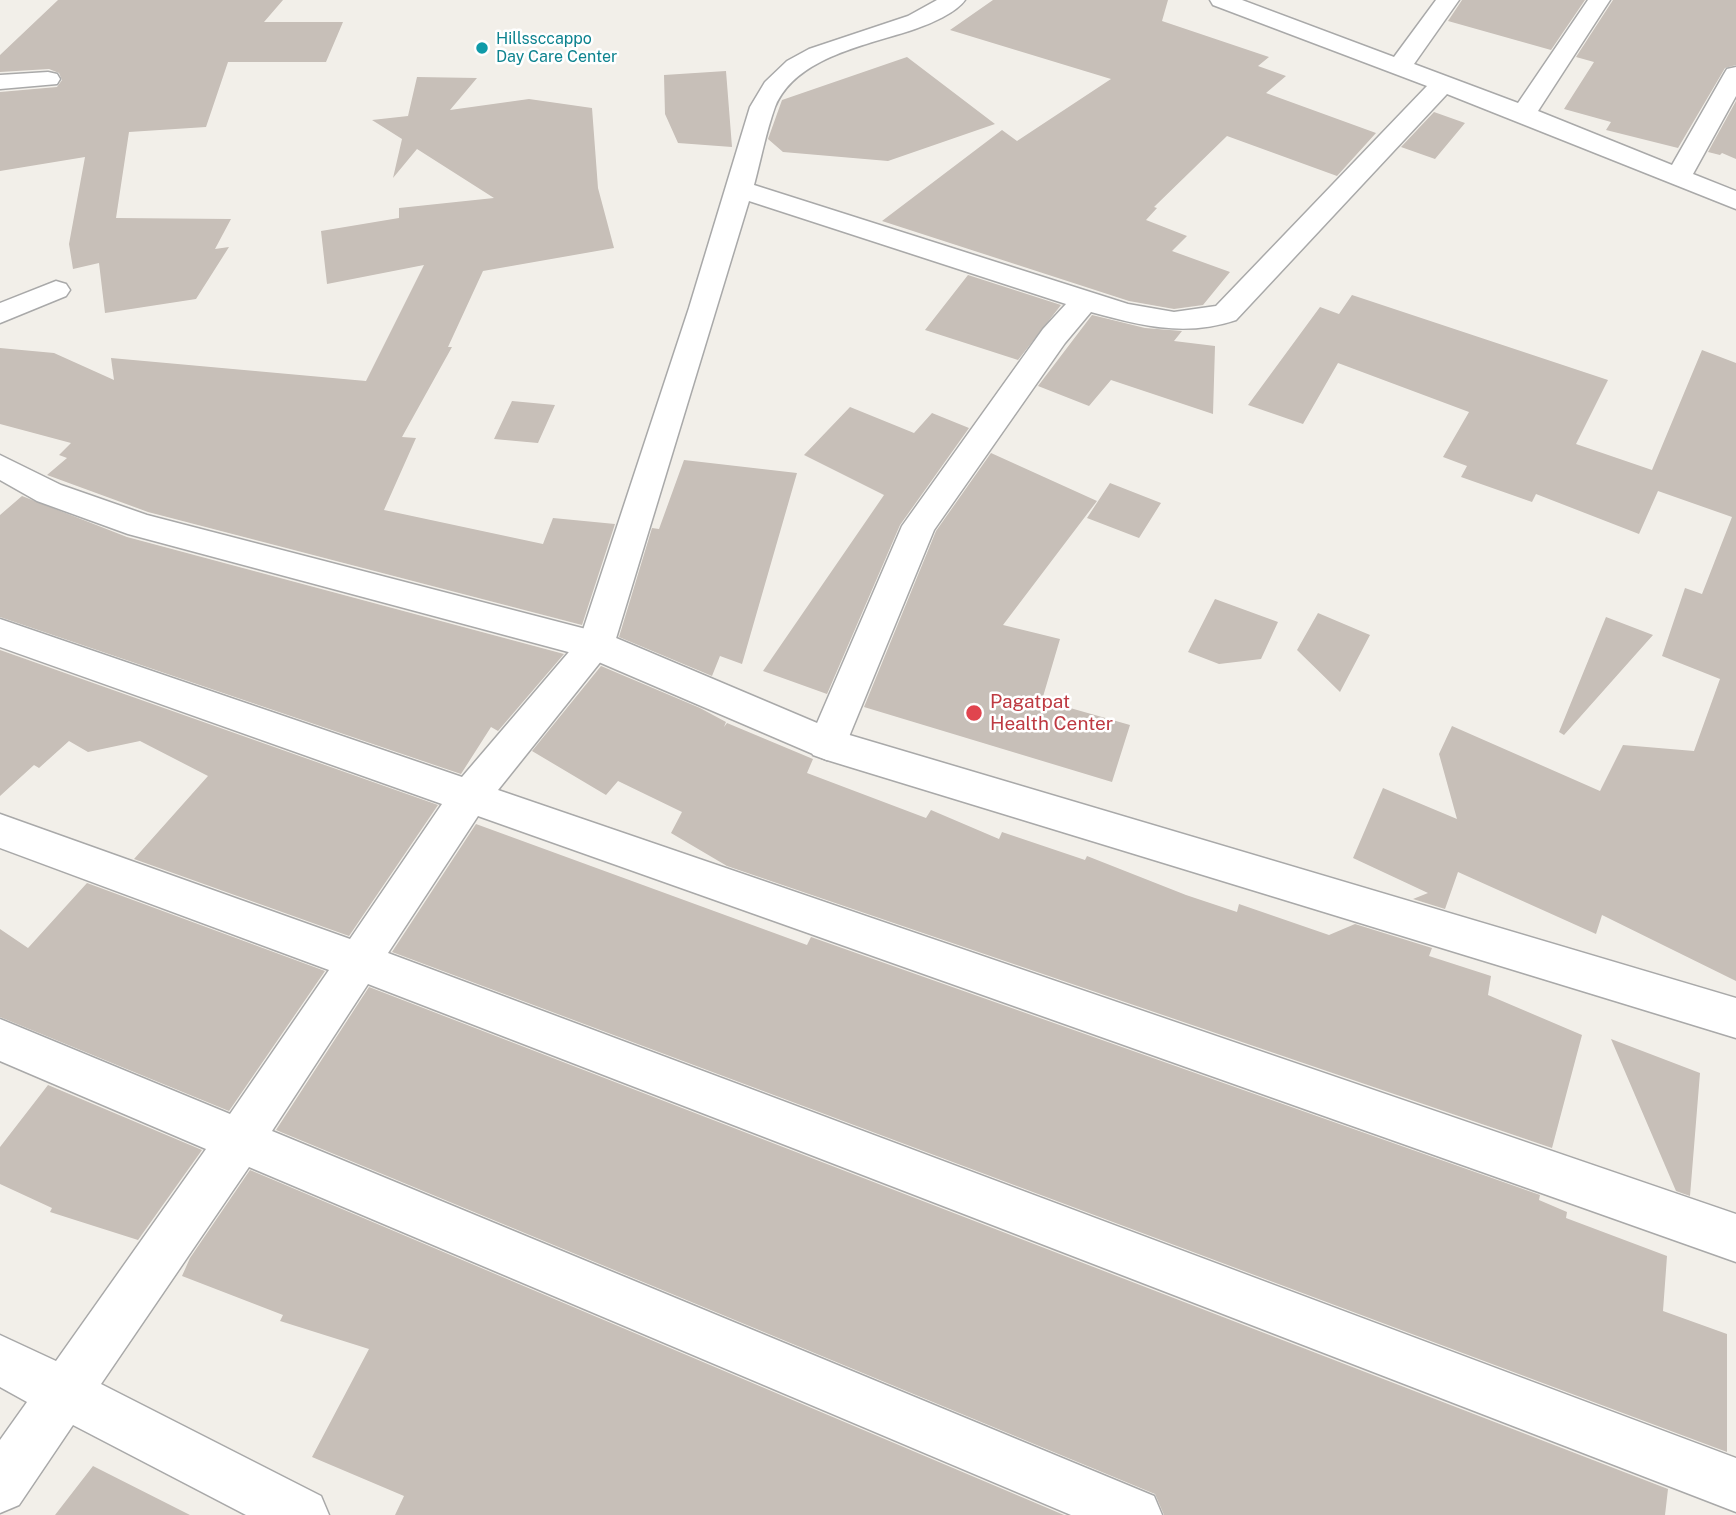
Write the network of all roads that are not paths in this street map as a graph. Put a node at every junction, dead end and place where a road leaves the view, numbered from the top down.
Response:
1 (954, 0) edge
2 (1222, 0) edge
3 (1448, 0) edge
4 (1599, 0) edge
5 (1261, 6) edge
6 (1398, 69) junction
7 (1736, 74) edge
8 (48, 79) dead end
9 (0, 82) edge
10 (1442, 85) junction
11 (1523, 114) junction
12 (1678, 178) junction
13 (740, 189) junction
14 (1736, 201) edge
15 (56, 290) dead end
16 (1085, 300) junction
17 (0, 314) edge
18 (0, 466) edge
19 (0, 633) edge
20 (596, 645) junction
21 (827, 744) junction
22 (468, 798) junction
23 (0, 831) edge
24 (358, 961) junction
25 (1736, 1018) edge
26 (0, 1040) edge
27 (241, 1138) junction
28 (1736, 1238) edge
29 (0, 1360) edge
30 (63, 1393) junction
31 (1736, 1485) edge
32 (0, 1486) edge
33 (302, 1515) edge
34 (1135, 1515) edge

1 - 13 street
2 - 5 street
3 - 6 street
4 - 11 street
5 - 6 street
6 - 10 street
7 - 12 street
8 - 9 street
10 - 11 street
10 - 16 street
11 - 12 street
12 - 14 street
13 - 16 street
13 - 20 street
15 - 17 street
16 - 21 street
18 - 20 street
19 - 22 street
20 - 21 street
20 - 22 street
21 - 25 street
22 - 24 street
22 - 28 street
23 - 24 street
24 - 27 street
24 - 31 street
26 - 27 street
27 - 30 street
27 - 34 street
29 - 30 street
30 - 32 street
30 - 33 street

